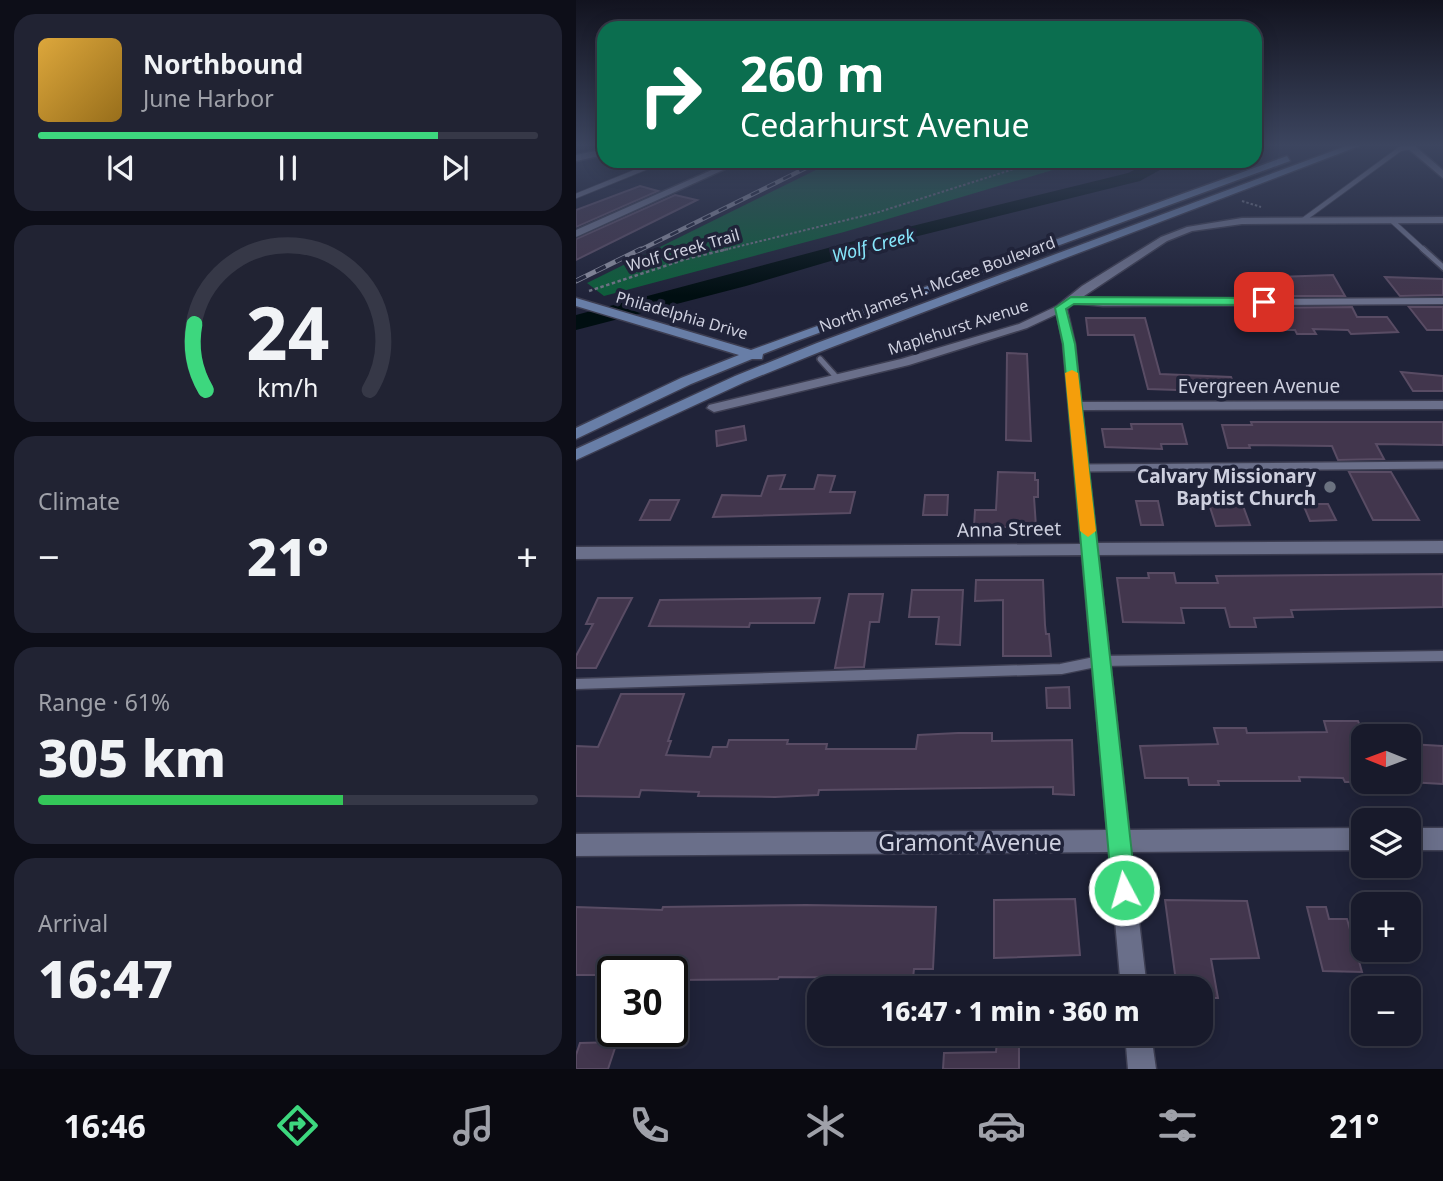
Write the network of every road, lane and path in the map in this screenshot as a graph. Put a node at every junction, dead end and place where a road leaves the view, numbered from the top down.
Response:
1 (660, 196) edge
2 (930, 196) edge
3 (1186, 196) edge
4 (1222, 196) edge
5 (1336, 196) edge
6 (1303, 220) junction
7 (1391, 220) junction
8 (1443, 220) edge
9 (576, 234) edge
10 (1443, 268) edge
11 (581, 299) edge
12 (1443, 301) edge
13 (1066, 304) junction
14 (751, 354) junction
15 (820, 359) dead end
16 (778, 363) junction
17 (838, 379) junction
18 (1443, 405) edge
19 (1075, 406) junction
20 (714, 408) dead end
21 (576, 434) edge
22 (576, 455) edge
23 (1443, 465) edge
24 (1082, 468) junction
25 (1443, 547) edge
26 (1088, 549) junction
27 (576, 553) edge
28 (1443, 656) edge
29 (1100, 660) junction
30 (576, 684) edge
31 (1351, 839) edge
32 (1421, 839) edge
33 (1443, 839) edge
34 (1119, 841) junction
35 (576, 845) edge
36 (1133, 976) edge
37 (1139, 1046) edge
38 (1142, 1069) edge

1 - 9 street
2 - 11 path, Wolf Creek Trail
3 - 14 main road, North James H. McGee Boulevard
4 - 16 main road, North James H. McGee Boulevard
5 - 6 lane
6 - 7 street, Maplehurst Avenue
6 - 13 street, Maplehurst Avenue
7 - 8 street, Maplehurst Avenue
7 - 10 lane
11 - 14 main road, Philadelphia Drive
12 - 13 street
13 - 17 street, Maplehurst Avenue
13 - 19 street
14 - 16 main road, Philadelphia Drive
14 - 21 main road, North James H. McGee Boulevard
15 - 17 lane
16 - 22 main road, North James H. McGee Boulevard
17 - 20 street, Maplehurst Avenue
18 - 19 street, Evergreen Avenue
19 - 24 street
23 - 24 lane
24 - 26 street
25 - 26 street, Anna Street
26 - 27 street, Anna Street
26 - 29 street
28 - 29 lane
29 - 30 lane
29 - 34 street
31 - 34 street, Gramont Avenue
32 - 33 street
34 - 35 street, Gramont Avenue
34 - 36 street
37 - 38 street

